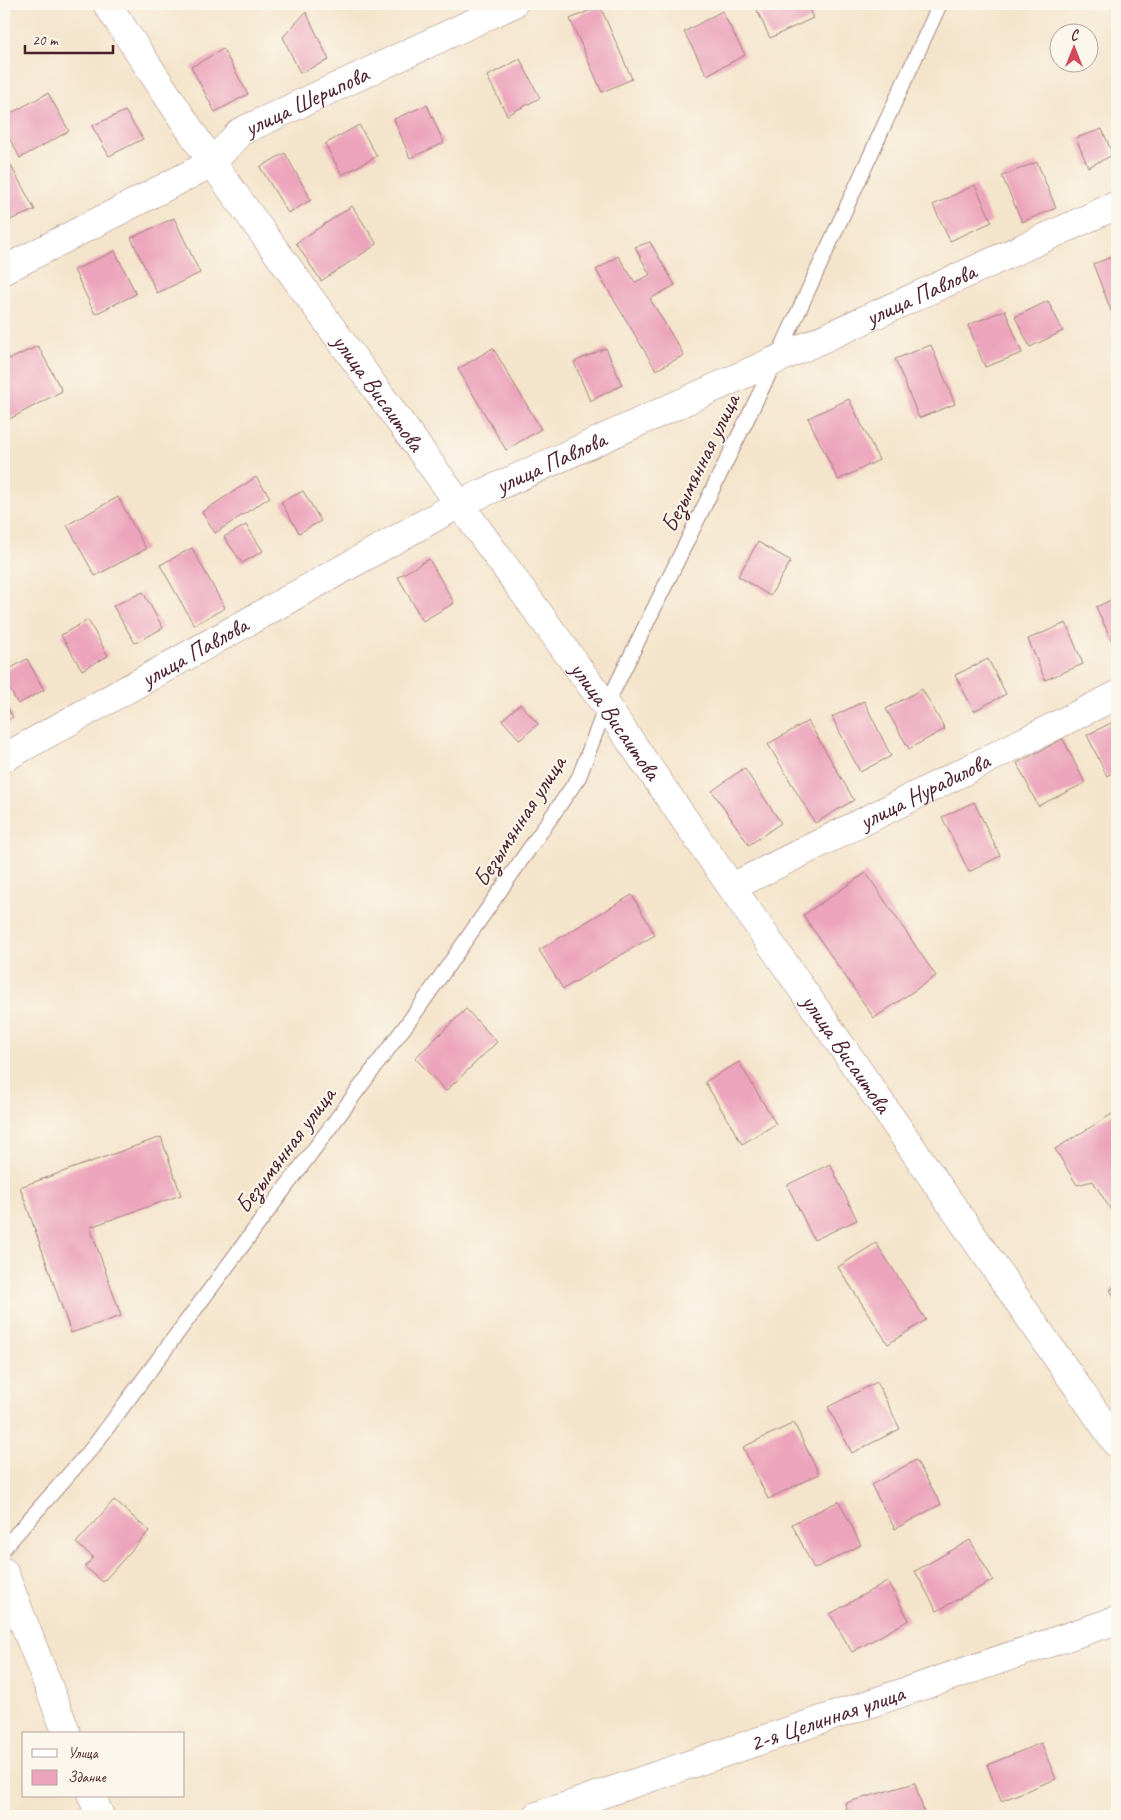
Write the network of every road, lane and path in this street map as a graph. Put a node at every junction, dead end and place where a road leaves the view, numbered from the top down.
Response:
1 (107, 4) edge
2 (513, 4) edge
3 (940, 4) edge
4 (212, 162) junction
5 (1117, 205) edge
6 (4, 270) edge
7 (777, 358) junction
8 (459, 504) junction
9 (1117, 694) edge
10 (606, 706) junction
11 (4, 758) edge
12 (732, 887) junction
13 (1117, 1444) edge
14 (4, 1548) edge
15 (4, 1572) edge
16 (1117, 1620) edge
17 (66, 1732) edge
18 (93, 1798) edge
19 (100, 1816) edge
20 (537, 1816) edge

1 - 4 street, улица Висаитова
2 - 4 street, улица Шерипова
3 - 7 lane, Безымянная улица
4 - 6 street, улица Шерипова
4 - 8 street, улица Висаитова
5 - 7 street, улица Павлова
7 - 8 street, улица Павлова
7 - 10 lane, Безымянная улица
8 - 10 street, улица Висаитова
8 - 11 street, улица Павлова
9 - 12 street, улица Нурадилова
10 - 12 street, улица Висаитова
10 - 14 lane, Безымянная улица
12 - 13 street, улица Висаитова
15 - 17 street
16 - 20 street, 2-я Целинная улица
18 - 19 street

